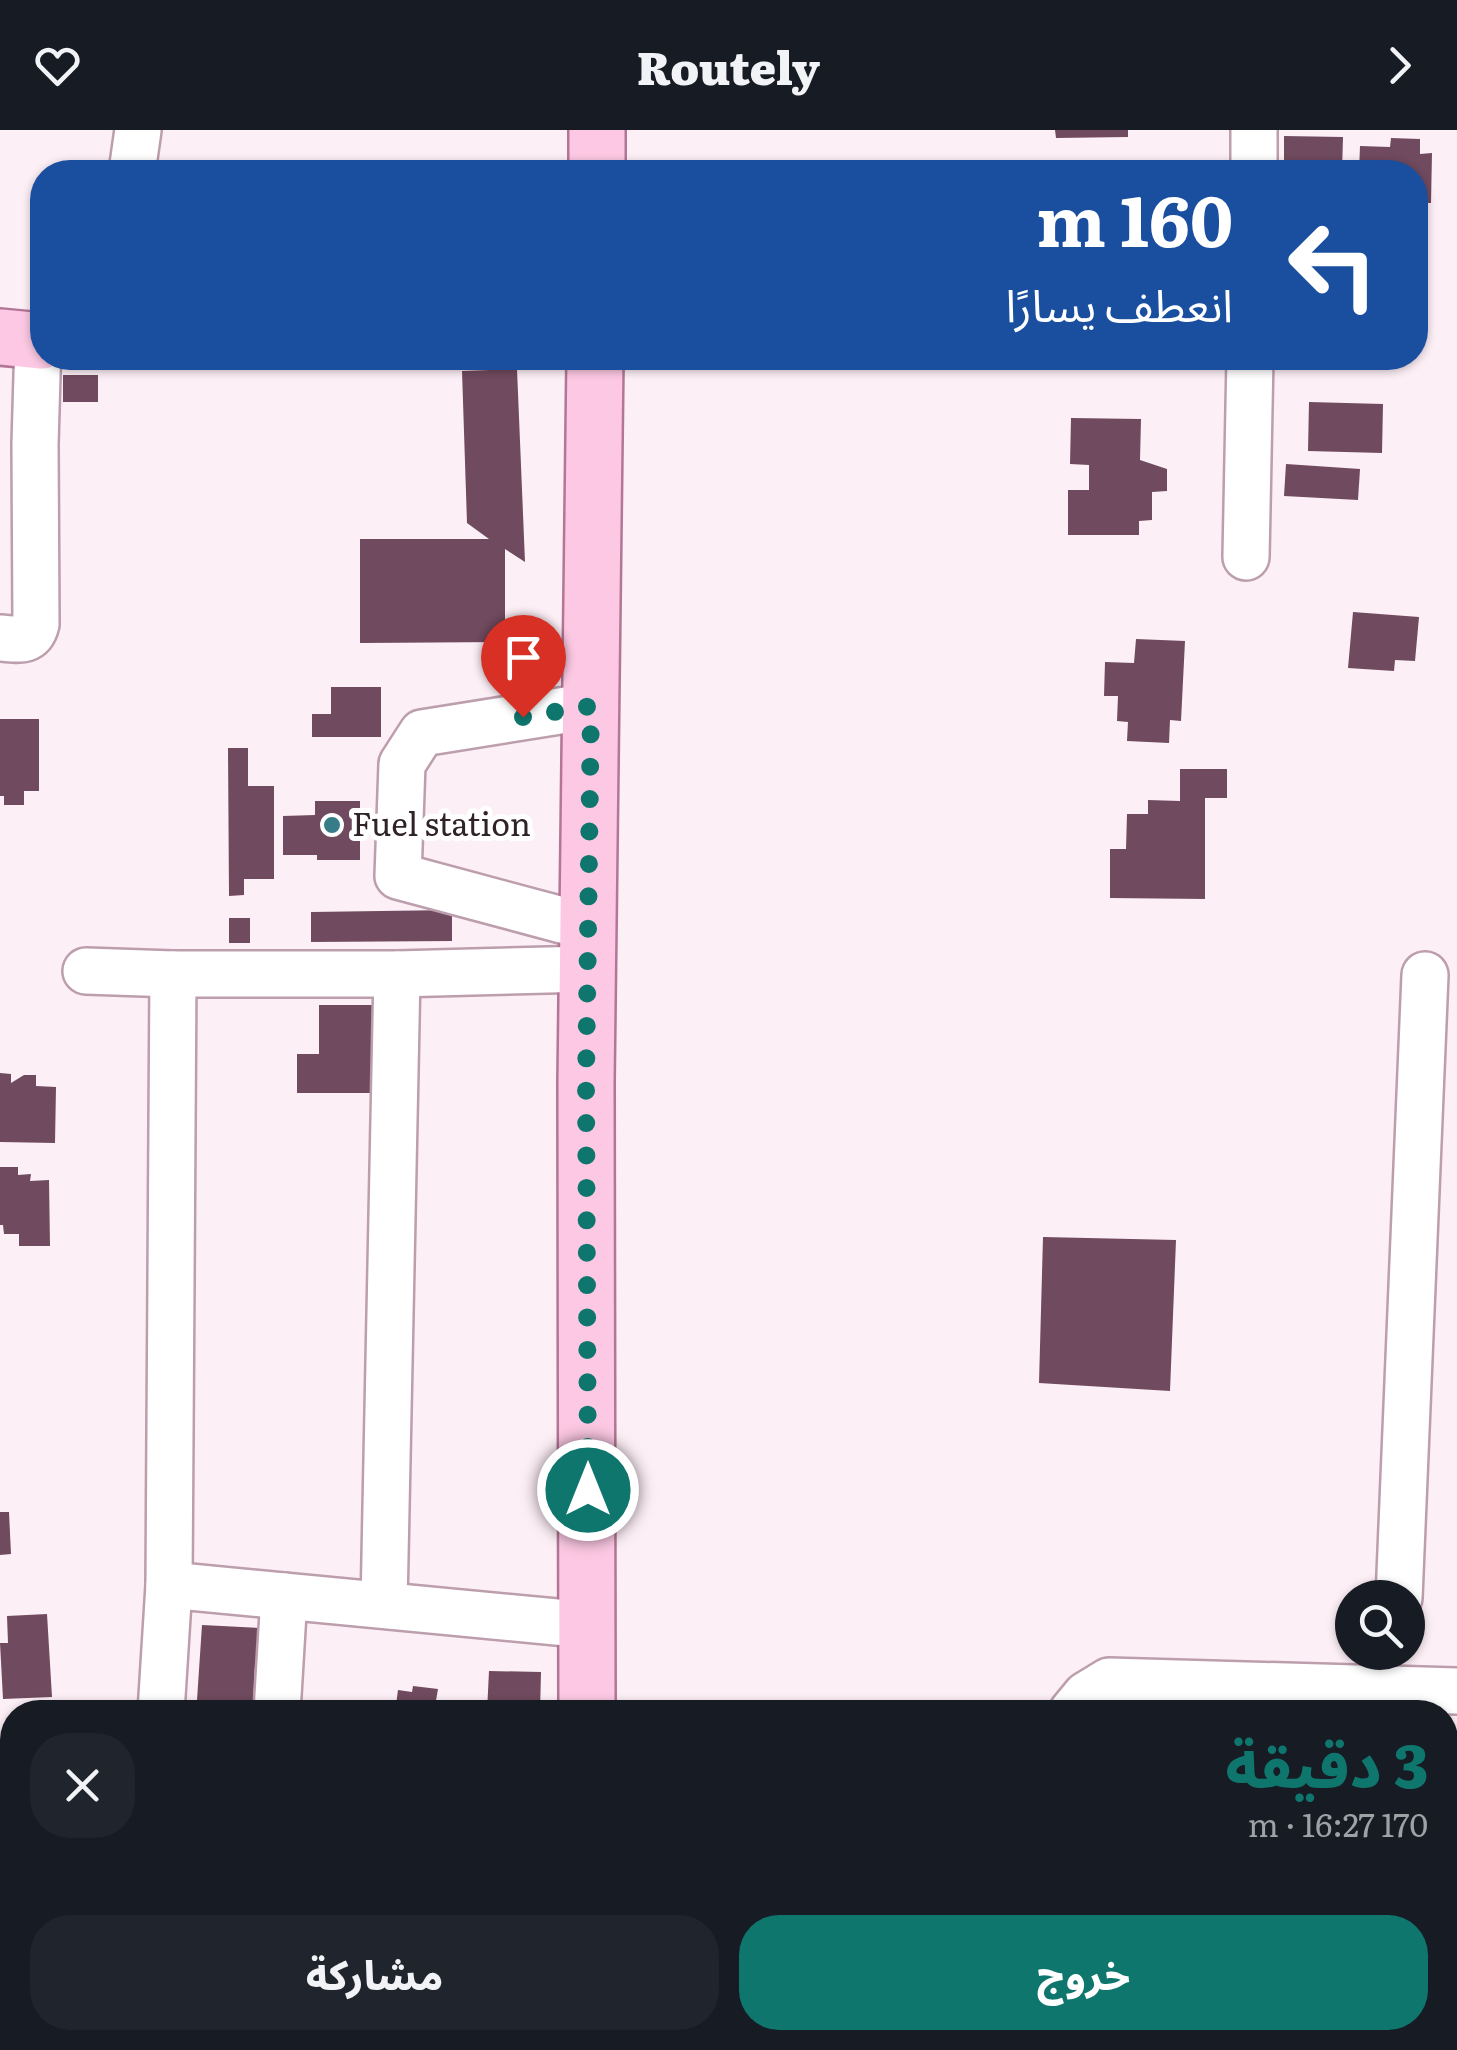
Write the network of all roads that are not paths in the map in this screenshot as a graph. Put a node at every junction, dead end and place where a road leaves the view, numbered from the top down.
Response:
1 (138, 130) edge
2 (598, 130) edge
3 (1254, 130) edge
4 (134, 160) edge
5 (597, 160) edge
6 (1254, 160) edge
7 (27, 340) edge
8 (595, 370) edge
9 (1250, 370) edge
10 (1246, 558) dead end
11 (0, 638) edge
12 (591, 706) junction
13 (588, 948) junction
14 (86, 971) dead end
15 (173, 974) junction
16 (397, 974) junction
17 (1426, 975) dead end
18 (1439, 1095) edge
19 (1399, 1580) edge
20 (168, 1586) junction
21 (284, 1596) junction
22 (384, 1606) junction
23 (588, 1625) junction
24 (1396, 1670) edge
25 (1457, 1690) edge
26 (162, 1700) edge
27 (278, 1700) edge
28 (587, 1700) edge
29 (1082, 1700) edge

1 - 4 street
2 - 5 main road
3 - 6 street
7 - 11 street
8 - 12 main road
9 - 10 street
12 - 13 main road
12 - 13 street
13 - 16 street
13 - 23 main road
14 - 15 street
15 - 16 street
15 - 20 street
16 - 22 street
17 - 18 street
18 - 19 street
20 - 21 street
20 - 26 street
21 - 22 street
21 - 27 street
22 - 23 street
23 - 28 main road
24 - 25 street
24 - 29 street

